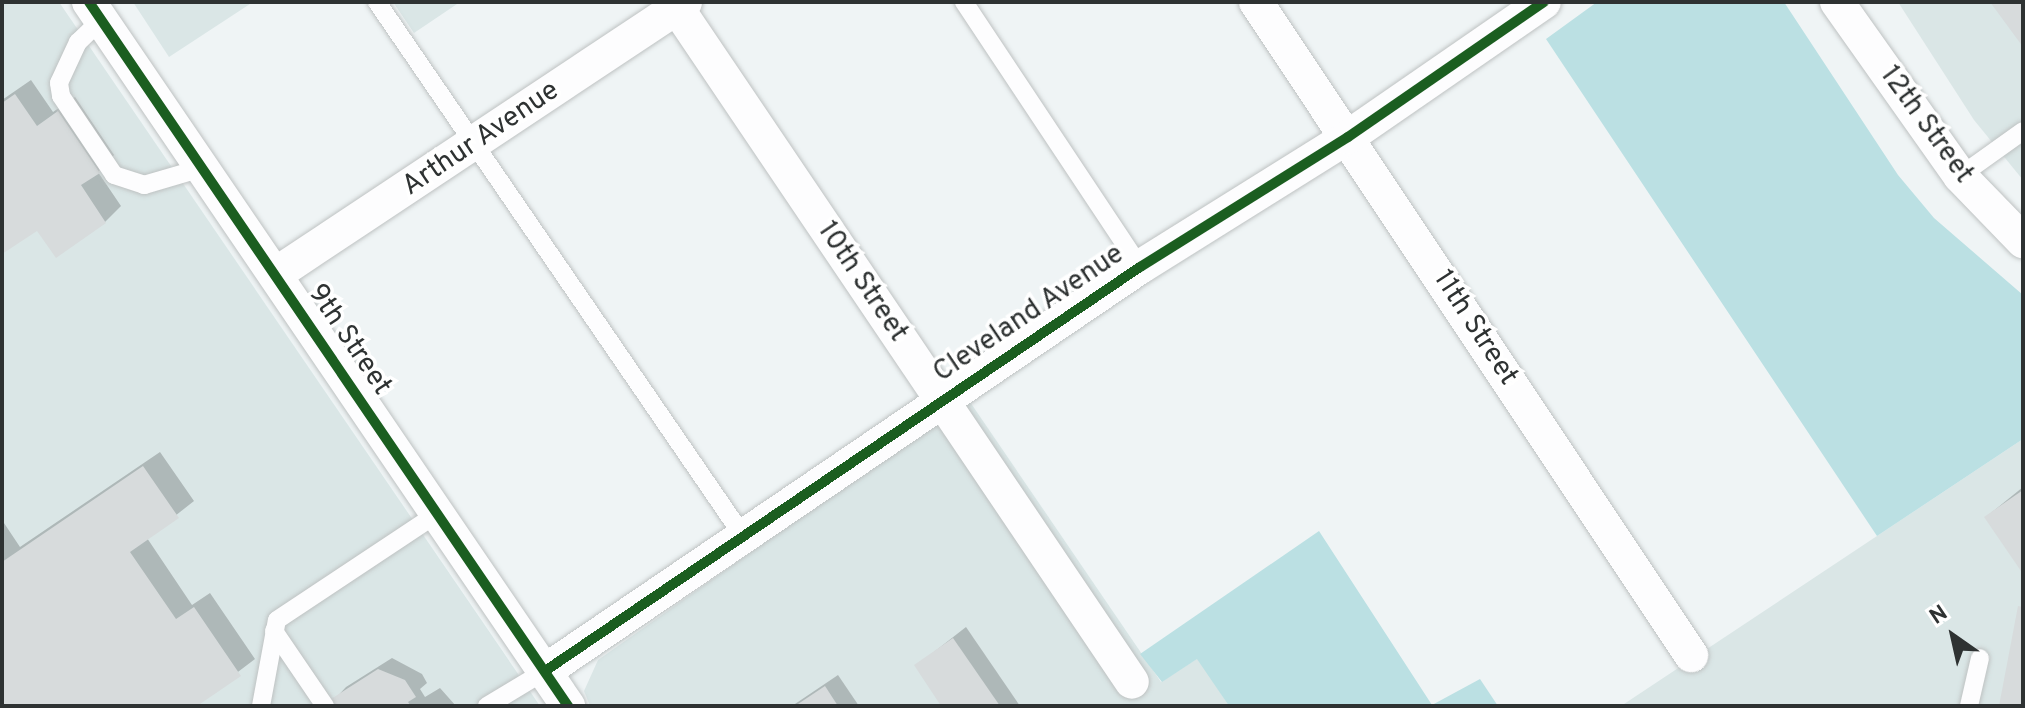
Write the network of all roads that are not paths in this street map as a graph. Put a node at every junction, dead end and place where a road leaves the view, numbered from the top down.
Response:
1 (377, 2) edge
2 (964, 2) edge
3 (1256, 2) edge
4 (1544, 2) edge
5 (1837, 2) edge
6 (678, 4) edge
7 (95, 11) edge
8 (2023, 131) edge
9 (1348, 137) junction
10 (474, 144) junction
11 (202, 168) junction
12 (1960, 176) junction
13 (2023, 241) edge
14 (1140, 267) junction
15 (276, 274) junction
16 (943, 401) junction
17 (438, 513) junction
18 (743, 536) junction
19 (274, 631) junction
20 (1691, 655) dead end
21 (1980, 658) dead end
22 (545, 671) junction
23 (1132, 682) dead end
24 (261, 706) edge
25 (325, 706) edge
26 (487, 706) edge
27 (568, 706) edge
28 (1969, 706) edge

1 - 10 lane
2 - 14 lane
3 - 9 street, 11th Street
4 - 9 street, Cleveland Avenue
5 - 12 street, 12th Street
6 - 10 street, Arthur Avenue
6 - 16 street, 10th Street
7 - 11 street, 9th Street
7 - 11 lane
8 - 12 lane
9 - 14 street, Cleveland Avenue
9 - 20 street, 11th Street
10 - 15 street, Arthur Avenue
10 - 18 lane
11 - 15 street, 9th Street
12 - 13 street, 12th Street
14 - 16 street, Cleveland Avenue
15 - 17 street, 9th Street
16 - 18 street, Cleveland Avenue
16 - 23 street, 10th Street
17 - 19 lane
17 - 22 street, 9th Street
18 - 22 street, Cleveland Avenue
19 - 24 lane
19 - 25 lane
21 - 28 lane
22 - 26 lane
22 - 27 street, 9th Street

